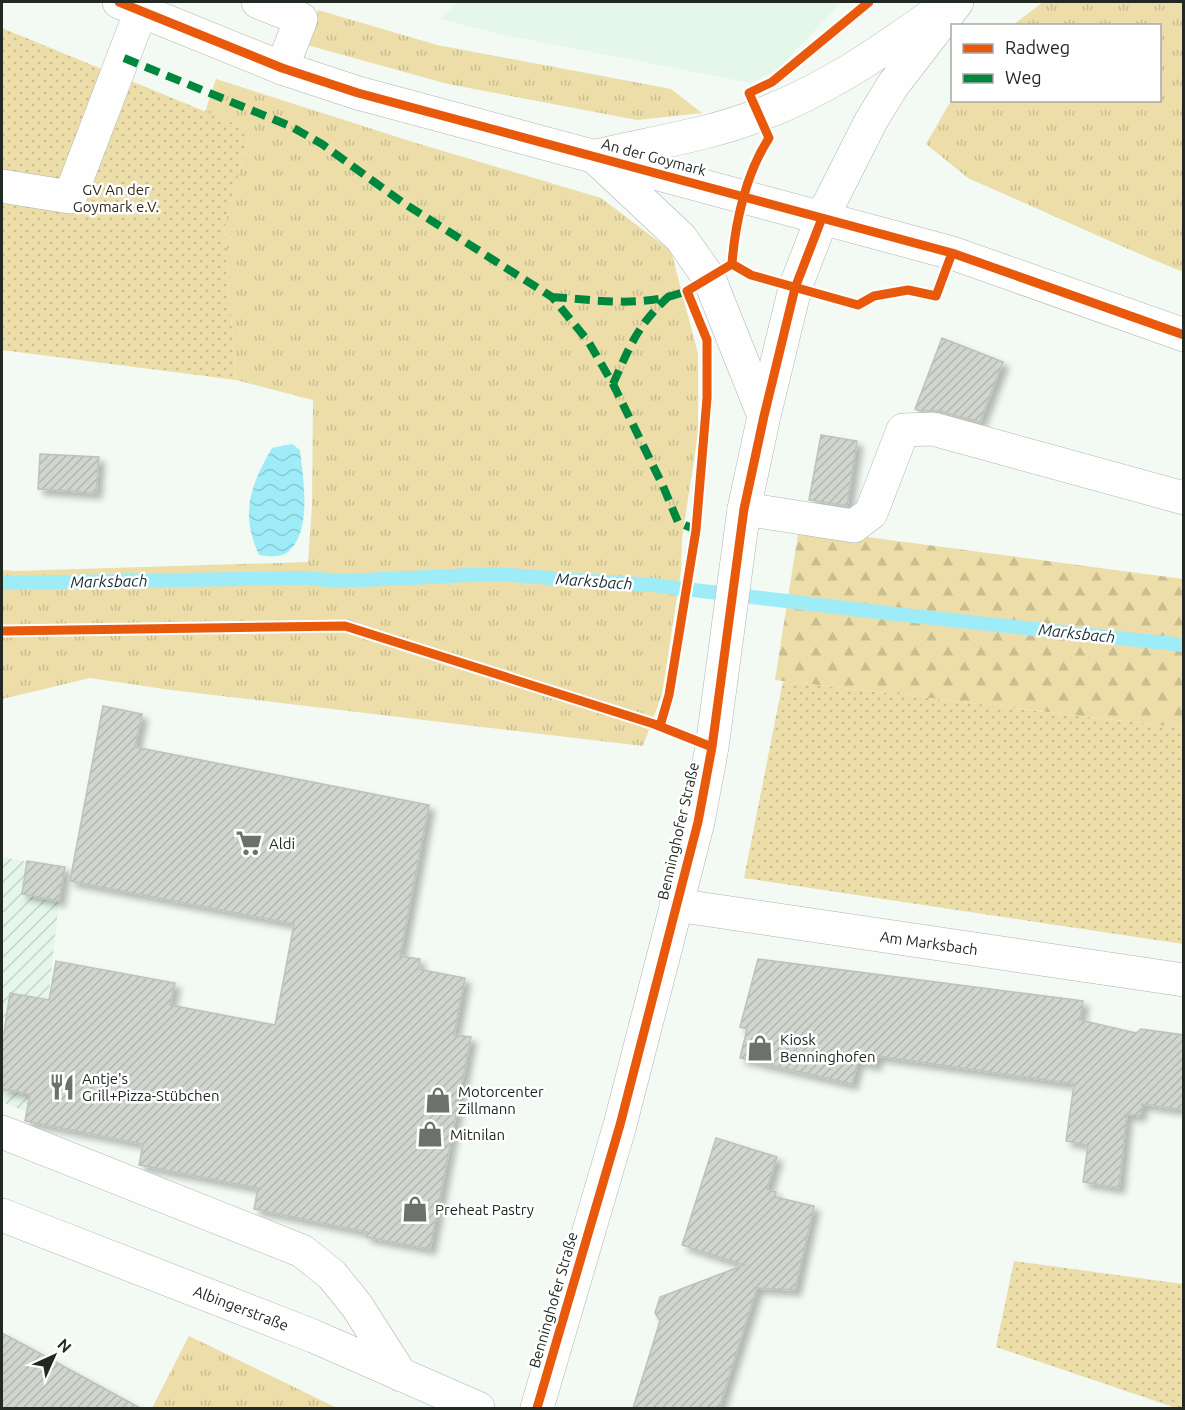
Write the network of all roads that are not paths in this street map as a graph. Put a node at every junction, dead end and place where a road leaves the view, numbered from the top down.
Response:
1 (258, 2) edge
2 (951, 2) edge
3 (957, 2) edge
4 (130, 6) edge
5 (282, 68) junction
6 (595, 156) junction
7 (2, 186) edge
8 (822, 218) junction
9 (1184, 334) edge
10 (764, 416) junction
11 (1184, 498) edge
12 (744, 509) junction
13 (676, 905) junction
14 (1184, 980) edge
15 (2, 1132) edge
16 (2, 1215) edge
17 (401, 1375) junction
18 (478, 1408) edge
19 (537, 1408) edge

1 - 5 main road
2 - 6 main road
3 - 8 main road, Benninghofer Straße
4 - 5 main road, An der Goymark
4 - 7 main road
5 - 6 main road, An der Goymark
6 - 8 main road, An der Goymark
6 - 10 main road
8 - 9 main road, An der Goymark
8 - 10 main road, Benninghofer Straße
10 - 12 main road, Benninghofer Straße
11 - 12 main road
12 - 13 main road, Benninghofer Straße
13 - 14 main road, Am Marksbach
13 - 19 main road, Benninghofer Straße
15 - 17 main road
16 - 17 main road, Albingerstraße
17 - 18 main road, Albingerstraße

